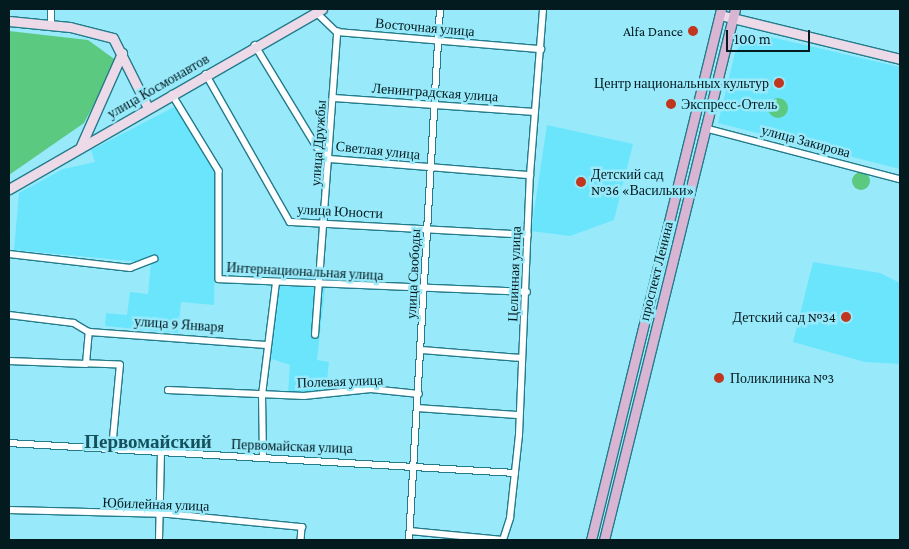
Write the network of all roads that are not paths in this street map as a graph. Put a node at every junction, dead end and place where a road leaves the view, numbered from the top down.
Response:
1 (51, 9) edge
2 (440, 9) edge
3 (543, 9) edge
4 (735, 9) edge
5 (319, 10) edge
6 (721, 12) edge
7 (733, 18) junction
8 (9, 21) edge
9 (51, 25) junction
10 (337, 32) junction
11 (437, 41) junction
12 (255, 45) junction
13 (541, 49) junction
14 (122, 53) junction
15 (900, 59) edge
16 (206, 74) junction
17 (172, 94) junction
18 (334, 98) junction
19 (434, 105) junction
20 (148, 108) junction
21 (535, 112) junction
22 (705, 128) junction
23 (80, 148) junction
24 (330, 159) junction
25 (429, 168) junction
26 (530, 175) junction
27 (900, 179) edge
28 (9, 188) edge
29 (324, 222) junction
30 (428, 229) junction
31 (528, 236) junction
32 (662, 250) junction
33 (675, 253) junction
34 (9, 254) edge
35 (154, 259) dead end
36 (276, 283) junction
37 (319, 286) junction
38 (425, 290) junction
39 (527, 292) junction
40 (9, 315) edge
41 (89, 332) junction
42 (315, 335) dead end
43 (267, 345) junction
44 (422, 350) junction
45 (522, 358) junction
46 (9, 361) edge
47 (86, 364) junction
48 (168, 390) dead end
49 (419, 394) junction
50 (262, 395) junction
51 (418, 408) junction
52 (517, 414) junction
53 (9, 442) edge
54 (112, 449) junction
55 (161, 452) junction
56 (263, 458) junction
57 (415, 465) junction
58 (515, 473) junction
59 (9, 510) edge
60 (160, 515) junction
61 (410, 530) junction
62 (159, 540) edge
63 (301, 540) edge
64 (409, 540) edge
65 (503, 540) edge
66 (591, 540) edge
67 (604, 540) edge

1 - 9 street
2 - 11 street, улица Свободы
3 - 13 street, Целинная улица
4 - 7 main road, проспект Ленина
5 - 10 street
5 - 12 main road, улица Космонавтов
6 - 7 main road
6 - 32 main road, проспект Ленина
7 - 15 main road
7 - 22 main road, проспект Ленина
8 - 9 main road
9 - 14 main road
10 - 11 street, Восточная улица
10 - 18 street, улица Дружбы
11 - 13 street, Восточная улица
11 - 19 street, улица Свободы
12 - 16 main road, улица Космонавтов
12 - 24 street, Светлая улица
13 - 21 street, Целинная улица
14 - 20 main road
14 - 23 main road
16 - 17 main road, улица Космонавтов
16 - 29 street, улица Юности
17 - 20 main road, улица Космонавтов
17 - 36 street, Интернациональная улица
18 - 19 street, Ленинградская улица
18 - 24 street, улица Дружбы
19 - 21 street, Ленинградская улица
19 - 25 street, улица Свободы
20 - 23 main road, улица Космонавтов
21 - 26 street, Целинная улица
22 - 27 street, улица Закирова
22 - 33 main road, проспект Ленина
23 - 28 main road, улица Космонавтов
24 - 25 street, Светлая улица
24 - 29 street, улица Дружбы
25 - 26 street, Светлая улица
25 - 30 street, улица Свободы
26 - 31 street, Целинная улица
29 - 30 street, улица Юности
29 - 37 street, улица Дружбы
30 - 31 street, улица Юности
30 - 38 street, улица Свободы
31 - 39 street, Целинная улица
32 - 33 main road
32 - 66 main road, проспект Ленина
33 - 67 main road, проспект Ленина
34 - 35 street
36 - 37 street, Интернациональная улица
36 - 43 street
37 - 38 street, Интернациональная улица
37 - 42 street, улица Дружбы
38 - 39 street, Интернациональная улица
38 - 44 street, улица Свободы
39 - 45 street, Целинная улица
40 - 41 street, улица 9 Января
41 - 43 street, улица 9 Января
41 - 47 street
43 - 50 street
44 - 45 street
44 - 49 street, улица Свободы
45 - 52 street, Целинная улица
46 - 47 street
47 - 54 street
48 - 50 street, Полевая улица
49 - 50 street, Полевая улица
49 - 51 street, улица Свободы
50 - 56 street
51 - 52 street
51 - 57 street, улица Свободы
52 - 58 street, Целинная улица
53 - 54 street, Первомайская улица
54 - 55 street, Первомайская улица
55 - 56 street, Первомайская улица
55 - 60 street
56 - 57 street, Первомайская улица
57 - 58 street, Первомайская улица
57 - 61 street, улица Свободы
58 - 65 street, Целинная улица
59 - 60 street, Юбилейная улица
60 - 62 street
60 - 63 street, Юбилейная улица
61 - 64 street, улица Свободы
61 - 65 street

